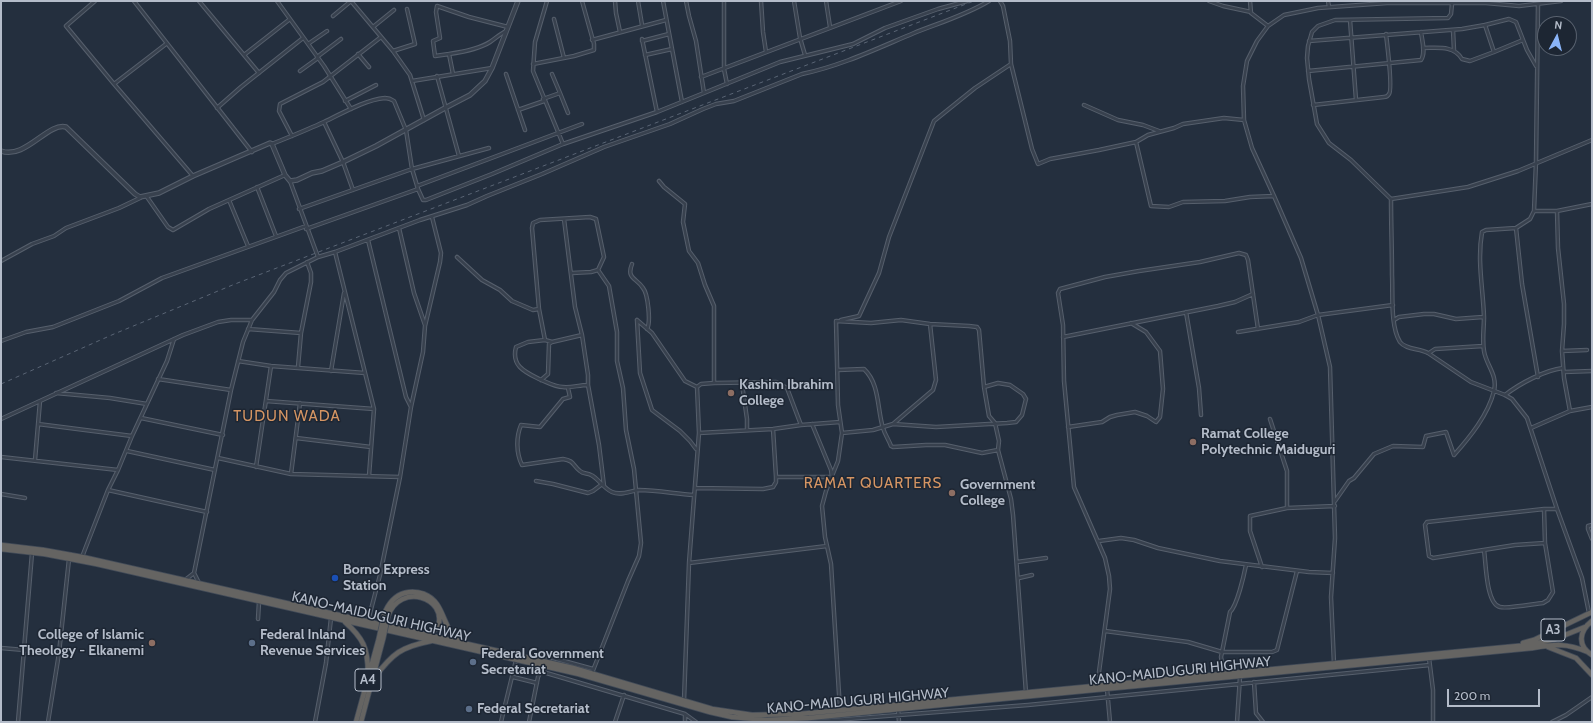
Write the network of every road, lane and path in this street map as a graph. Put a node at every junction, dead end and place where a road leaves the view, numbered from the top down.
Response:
1 (95, 1) edge
2 (134, 1) edge
3 (199, 1) edge
4 (277, 1) edge
5 (351, 1) edge
6 (518, 1) edge
7 (548, 1) edge
8 (582, 1) edge
9 (615, 1) edge
10 (638, 1) edge
11 (663, 1) edge
12 (686, 1) edge
13 (724, 1) edge
14 (761, 1) edge
15 (794, 1) edge
16 (826, 1) edge
17 (901, 1) edge
18 (967, 1) edge
19 (990, 1) edge
20 (1000, 1) edge
21 (1209, 1) edge
22 (1250, 1) edge
23 (1328, 1) edge
24 (1359, 1) edge
25 (1552, 1) edge
26 (1561, 1) edge
27 (1435, 2) edge
28 (1504, 3) edge
29 (1452, 4) junction
30 (1538, 4) junction
31 (1360, 5) junction
32 (1329, 7) junction
33 (407, 9) dead end
34 (394, 10) dead end
35 (1251, 12) junction
36 (333, 16) dead end
37 (290, 19) junction
38 (554, 19) dead end
39 (666, 20) junction
40 (1350, 20) junction
41 (642, 25) junction
42 (1485, 25) junction
43 (1268, 26) junction
44 (373, 27) junction
45 (508, 27) junction
46 (830, 27) junction
47 (1453, 30) junction
48 (327, 31) dead end
49 (506, 31) junction
50 (620, 32) junction
51 (1421, 32) junction
52 (669, 34) junction
53 (1386, 34) junction
54 (381, 36) junction
55 (1351, 37) junction
56 (303, 38) junction
57 (800, 38) junction
58 (341, 39) dead end
59 (592, 40) junction
60 (1523, 40) junction
61 (1310, 41) junction
62 (166, 44) junction
63 (308, 44) junction
64 (1423, 48) junction
65 (672, 49) junction
66 (1454, 50) junction
67 (393, 51) junction
68 (766, 52) junction
69 (1494, 52) junction
70 (358, 54) junction
71 (449, 54) junction
72 (244, 55) junction
73 (645, 55) junction
74 (804, 55) junction
75 (318, 58) junction
76 (564, 58) junction
77 (1388, 62) junction
78 (533, 64) junction
79 (1011, 64) junction
80 (1353, 66) junction
81 (368, 67) dead end
82 (1537, 67) junction
83 (492, 68) junction
84 (724, 69) junction
85 (300, 71) dead end
86 (1308, 71) junction
87 (259, 73) junction
88 (453, 74) junction
89 (506, 74) dead end
90 (552, 74) dead end
91 (437, 76) junction
92 (331, 77) junction
93 (701, 77) junction
94 (412, 81) junction
95 (114, 84) junction
96 (727, 84) junction
97 (376, 85) dead end
98 (560, 93) junction
99 (704, 93) junction
100 (345, 100) junction
101 (544, 100) junction
102 (1356, 100) junction
103 (682, 102) junction
104 (1084, 105) dead end
105 (1313, 105) junction
106 (217, 108) junction
107 (445, 108) junction
108 (351, 109) junction
109 (518, 110) junction
110 (657, 112) junction
111 (568, 113) dead end
112 (424, 120) junction
113 (1244, 120) junction
114 (324, 122) junction
115 (582, 124) dead end
116 (406, 130) junction
117 (525, 130) dead end
118 (1160, 131) junction
119 (558, 132) junction
120 (292, 136) junction
121 (1592, 140) edge
122 (1136, 142) junction
123 (272, 144) junction
124 (563, 144) junction
125 (489, 148) dead end
126 (1, 151) edge
127 (252, 152) junction
128 (459, 156) junction
129 (343, 162) junction
130 (1536, 162) junction
131 (412, 168) junction
132 (285, 175) junction
133 (193, 176) junction
134 (290, 181) junction
135 (659, 181) dead end
136 (418, 187) junction
137 (257, 188) junction
138 (353, 190) junction
139 (1274, 196) junction
140 (140, 197) junction
141 (147, 197) junction
142 (1392, 199) junction
143 (229, 200) junction
144 (1592, 204) edge
145 (300, 209) junction
146 (1534, 211) junction
147 (1557, 211) junction
148 (432, 217) junction
149 (564, 219) junction
150 (306, 228) junction
151 (399, 228) junction
152 (1516, 228) junction
153 (276, 236) junction
154 (368, 240) junction
155 (248, 246) junction
156 (335, 252) junction
157 (318, 257) junction
158 (457, 257) dead end
159 (1, 260) edge
160 (307, 262) junction
161 (632, 264) dead end
162 (598, 270) junction
163 (572, 273) junction
164 (344, 290) junction
165 (1253, 294) junction
166 (1393, 305) junction
167 (539, 309) junction
168 (1186, 312) junction
169 (1318, 315) junction
170 (1484, 317) junction
171 (252, 320) junction
172 (1394, 320) junction
173 (836, 321) junction
174 (930, 324) junction
175 (1131, 324) junction
176 (425, 326) junction
177 (248, 329) junction
178 (647, 329) junction
179 (1258, 329) junction
180 (1238, 332) dead end
181 (302, 333) junction
182 (582, 335) junction
183 (1063, 337) junction
184 (174, 339) junction
185 (545, 340) junction
186 (1, 341) edge
187 (552, 342) junction
188 (1483, 346) junction
189 (1587, 350) dead end
190 (1562, 351) junction
191 (1429, 353) junction
192 (238, 361) junction
193 (271, 366) junction
194 (298, 367) junction
195 (1563, 368) junction
196 (838, 370) junction
197 (331, 371) junction
198 (1592, 371) edge
199 (1564, 372) junction
200 (365, 373) junction
201 (1538, 377) junction
202 (158, 379) junction
203 (541, 380) junction
204 (714, 383) junction
205 (742, 384) junction
206 (588, 385) junction
207 (697, 387) junction
208 (984, 387) junction
209 (568, 388) junction
210 (231, 390) junction
211 (1494, 391) junction
212 (56, 393) junction
213 (1504, 395) junction
214 (40, 401) junction
215 (266, 401) junction
216 (300, 403) junction
217 (147, 404) junction
218 (411, 407) junction
219 (1592, 407) edge
220 (374, 409) junction
221 (1570, 410) junction
222 (1201, 415) dead end
223 (1, 418) edge
224 (141, 418) junction
225 (1270, 419) dead end
226 (840, 422) junction
227 (995, 423) junction
228 (38, 424) junction
229 (812, 424) junction
230 (894, 424) junction
231 (801, 425) junction
232 (1068, 427) junction
233 (883, 428) junction
234 (1531, 428) junction
235 (773, 429) junction
236 (747, 430) junction
237 (698, 433) junction
238 (842, 433) junction
239 (222, 435) junction
240 (132, 436) junction
241 (296, 438) junction
242 (371, 447) junction
243 (696, 449) junction
244 (998, 450) junction
245 (127, 451) junction
246 (1, 456) edge
247 (218, 458) junction
248 (35, 460) junction
249 (256, 467) junction
250 (118, 470) junction
251 (215, 470) junction
252 (290, 474) junction
253 (369, 476) junction
254 (400, 477) junction
255 (776, 477) junction
256 (832, 477) junction
257 (536, 481) dead end
258 (601, 485) junction
259 (604, 487) junction
260 (695, 488) junction
261 (108, 490) junction
262 (636, 490) junction
263 (1, 494) edge
264 (694, 495) junction
265 (25, 498) dead end
266 (1335, 501) junction
267 (1335, 506) junction
268 (1287, 508) junction
269 (1544, 509) junction
270 (1557, 509) junction
271 (207, 512) junction
272 (1592, 525) edge
273 (1592, 539) edge
274 (1098, 541) junction
275 (1545, 543) junction
276 (1, 545) edge
277 (827, 546) junction
278 (1, 549) edge
279 (1484, 550) junction
280 (32, 552) junction
281 (82, 557) junction
282 (69, 558) junction
283 (1046, 558) dead end
284 (1017, 562) junction
285 (689, 563) junction
286 (1246, 565) junction
287 (1262, 567) junction
288 (1297, 571) junction
289 (194, 573) junction
290 (1333, 573) junction
291 (1032, 575) dead end
292 (1019, 578) junction
293 (185, 580) junction
294 (199, 583) junction
295 (259, 601) junction
296 (1591, 612) edge
297 (386, 615) junction
298 (331, 618) junction
299 (258, 619) dead end
300 (344, 620) junction
301 (1592, 621) edge
302 (368, 622) junction
303 (1585, 628) junction
304 (1104, 631) junction
305 (429, 635) junction
306 (434, 641) junction
307 (460, 642) junction
308 (1514, 646) junction
309 (1546, 646) junction
310 (1, 648) edge
311 (24, 650) junction
312 (1222, 652) junction
313 (59, 653) junction
314 (1590, 654) edge
315 (517, 658) junction
316 (1429, 658) junction
317 (1430, 664) junction
318 (1334, 665) junction
319 (593, 671) junction
320 (1224, 674) junction
321 (1592, 675) edge
322 (1240, 676) junction
323 (513, 677) junction
324 (370, 681) junction
325 (1254, 682) junction
326 (537, 683) junction
327 (1240, 684) junction
328 (1101, 686) junction
329 (1107, 689) junction
330 (1026, 693) junction
331 (624, 695) junction
332 (1108, 697) junction
333 (1592, 697) edge
334 (684, 701) junction
335 (898, 709) junction
336 (840, 710) junction
337 (685, 714) junction
338 (898, 715) junction
339 (801, 720) edge
340 (18, 722) edge
341 (48, 722) edge
342 (314, 722) edge
343 (356, 722) edge
344 (361, 722) edge
345 (501, 722) edge
346 (529, 722) edge
347 (615, 722) edge
348 (685, 722) edge
349 (696, 722) edge
350 (809, 722) edge
351 (899, 722) edge
352 (1110, 722) edge
353 (1237, 722) edge
354 (1263, 722) edge
355 (1433, 722) edge
356 (1552, 722) edge

1 - 95 street
2 - 62 street
3 - 72 street
4 - 37 street
5 - 36 street
5 - 44 street
6 - 45 street
7 - 78 street
8 - 59 street
9 - 50 street
10 - 41 street
11 - 39 street
12 - 93 street
13 - 84 street
14 - 68 street
15 - 57 street
16 - 46 street
17 - 46 street
18 - 74 street
19 - 148 street
20 - 79 street
21 - 35 street
22 - 35 street
23 - 32 street
24 - 31 street
25 - 26 street
25 - 30 street
27 - 29 street
27 - 31 street
28 - 29 street
28 - 30 street
29 - 40 street
30 - 82 street
31 - 32 street
32 - 43 street
33 - 67 street
34 - 44 street
35 - 43 street
37 - 56 street
37 - 72 street
38 - 76 street
39 - 41 street
39 - 52 street
40 - 55 street
40 - 61 street
41 - 50 street
42 - 47 street
42 - 60 street
42 - 69 street
43 - 113 street
44 - 54 street
45 - 49 street
45 - 71 street
46 - 57 street
47 - 51 street
47 - 66 street
48 - 63 street
49 - 71 street
49 - 83 street
50 - 59 street
51 - 53 street
51 - 64 street
52 - 65 street
52 - 73 street
53 - 55 street
53 - 77 street
54 - 67 street
54 - 70 street
55 - 61 street
55 - 80 street
56 - 63 street
56 - 87 street
57 - 68 street
57 - 74 street
58 - 75 street
59 - 76 street
60 - 69 street
60 - 82 street
61 - 86 street
62 - 95 street
62 - 106 street
63 - 75 street
64 - 66 street
64 - 77 street
65 - 73 street
65 - 103 street
66 - 69 street
67 - 94 street
68 - 84 street
70 - 81 street
70 - 92 street
71 - 88 street
72 - 87 street
73 - 110 street
74 - 96 street
75 - 85 street
75 - 92 street
76 - 78 street
77 - 80 street
77 - 102 street
78 - 101 street
79 - 122 street
79 - 173 street
80 - 86 street
80 - 102 street
82 - 130 street
83 - 88 street
83 - 107 street
84 - 93 street
84 - 96 street
86 - 105 street
87 - 106 street
88 - 91 street
89 - 109 street
90 - 98 street
91 - 94 street
91 - 107 street
92 - 100 street
92 - 120 street
93 - 99 street
94 - 112 street
95 - 133 street
96 - 99 street
97 - 100 street
98 - 101 street
98 - 111 street
99 - 103 street
100 - 108 street
101 - 109 street
101 - 119 street
102 - 105 street
103 - 110 street
104 - 118 street
105 - 142 street
106 - 127 street
107 - 112 street
107 - 128 street
108 - 114 street
108 - 116 street
109 - 117 street
110 - 124 street
112 - 116 street
113 - 118 street
113 - 139 street
114 - 120 street
114 - 129 street
115 - 119 street
116 - 129 street
116 - 131 street
118 - 122 street
119 - 124 street
119 - 136 street
120 - 123 street
121 - 130 street
122 - 139 street
123 - 127 street
123 - 132 street
124 - 136 street
125 - 128 street
126 - 140 street
127 - 133 street
128 - 131 street
129 - 134 street
129 - 138 street
130 - 142 street
130 - 146 street
131 - 136 street
131 - 138 street
132 - 134 street
132 - 137 street
133 - 141 street
134 - 145 street
135 - 204 street
136 - 150 street
137 - 143 street
137 - 153 street
138 - 145 street
139 - 169 street
140 - 141 street
140 - 159 street
141 - 143 street
142 - 166 street
143 - 155 street
144 - 147 street
145 - 150 street
146 - 147 street
146 - 152 street
147 - 190 street
148 - 151 street
148 - 176 street
149 - 162 street
149 - 163 street
149 - 167 street
150 - 153 street
150 - 157 street
151 - 154 street
151 - 176 street
152 - 170 street
152 - 201 street
153 - 155 street
154 - 156 street
154 - 218 street
155 - 186 street
156 - 157 street
156 - 164 street
157 - 160 street
158 - 167 street
160 - 171 street
160 - 181 street
161 - 178 street
162 - 163 street
162 - 262 street
163 - 182 street
164 - 197 street
164 - 200 street
165 - 168 street
165 - 179 street
165 - 183 street
166 - 169 street
166 - 172 street
167 - 185 street
168 - 175 street
168 - 222 street
169 - 179 street
169 - 266 street
170 - 172 street
170 - 188 street
171 - 177 street
171 - 184 street
172 - 191 street
173 - 174 street
173 - 196 street
174 - 208 street
174 - 230 street
175 - 183 street
175 - 232 street
176 - 218 street
177 - 181 street
177 - 192 street
178 - 207 street
178 - 243 street
179 - 180 street
181 - 194 street
182 - 187 street
182 - 206 street
183 - 232 street
184 - 202 street
184 - 212 street
185 - 187 street
185 - 203 street
187 - 203 street
188 - 191 street
188 - 211 street
189 - 190 street
190 - 195 street
191 - 211 street
192 - 193 street
192 - 210 street
193 - 194 street
193 - 215 street
194 - 197 street
195 - 199 street
195 - 201 street
196 - 226 street
196 - 233 street
197 - 200 street
198 - 199 street
199 - 221 street
200 - 220 street
201 - 213 street
202 - 210 street
202 - 217 street
203 - 209 street
204 - 205 street
204 - 207 street
205 - 231 street
205 - 236 street
206 - 209 street
206 - 259 street
207 - 237 street
208 - 227 street
208 - 227 street
209 - 258 street
210 - 239 street
211 - 213 street
211 - 266 street
212 - 214 street
212 - 217 street
213 - 234 street
214 - 223 street
214 - 228 street
215 - 216 street
215 - 249 street
216 - 220 street
216 - 241 street
217 - 224 street
218 - 254 street
219 - 221 street
220 - 242 street
221 - 234 street
224 - 239 street
224 - 240 street
225 - 268 street
226 - 229 street
226 - 238 street
227 - 230 street
227 - 244 street
228 - 240 street
228 - 248 street
229 - 231 street
229 - 256 street
230 - 233 street
231 - 235 street
232 - 274 street
233 - 238 street
233 - 244 street
234 - 270 street
235 - 236 street
235 - 255 street
236 - 237 street
237 - 243 street
238 - 256 street
239 - 247 street
240 - 245 street
241 - 242 street
241 - 252 street
242 - 253 street
243 - 260 street
244 - 284 street
245 - 250 street
245 - 251 street
246 - 248 street
247 - 249 street
247 - 251 street
248 - 250 street
249 - 252 street
250 - 261 street
251 - 271 street
252 - 253 street
253 - 254 street
254 - 302 street
255 - 256 street
255 - 260 street
256 - 277 street
257 - 258 street
258 - 259 street
259 - 262 street
260 - 264 street
261 - 271 street
261 - 281 street
262 - 264 street
262 - 319 street
263 - 265 street
264 - 285 street
266 - 267 street
267 - 268 street
267 - 290 street
268 - 287 street
269 - 270 street
269 - 275 street
269 - 279 street
270 - 296 street
271 - 289 street
272 - 273 street
274 - 286 street
274 - 304 street
275 - 279 street
275 - 279 street
276 - 281 highway, KANO-MAIDUGURI HIGHWAY / A3
277 - 285 street
277 - 336 street
278 - 280 highway, KANO-MAIDUGURI HIGHWAY / A3
280 - 282 highway, KANO-MAIDUGURI HIGHWAY / A3
280 - 311 street
281 - 293 highway, KANO-MAIDUGURI HIGHWAY / A3
282 - 295 highway, KANO-MAIDUGURI HIGHWAY / A3
282 - 313 street
283 - 284 street
284 - 292 street
285 - 334 street
286 - 287 street
286 - 312 street
287 - 288 street
288 - 290 street
288 - 312 street
289 - 293 street
289 - 294 street
290 - 318 street
291 - 292 street
292 - 330 street
293 - 294 highway, KANO-MAIDUGURI HIGHWAY / A3
294 - 302 highway, KANO-MAIDUGURI HIGHWAY / A3
295 - 298 highway, KANO-MAIDUGURI HIGHWAY / A3
295 - 299 street
296 - 308 highway, A3
297 - 305 highway, A4
297 - 307 highway, A4
297 - 324 highway, A4, bridge
298 - 300 highway, KANO-MAIDUGURI HIGHWAY / A3
298 - 342 street
300 - 306 highway, KANO-MAIDUGURI HIGHWAY / A3
300 - 324 highway
301 - 303 highway, A3
302 - 305 highway, KANO-MAIDUGURI HIGHWAY / A3
303 - 308 highway, KANO-MAIDUGURI HIGHWAY / A3
303 - 314 highway, A3
304 - 312 street
304 - 328 street
305 - 307 highway, KANO-MAIDUGURI HIGHWAY / A3
306 - 315 highway, KANO-MAIDUGURI HIGHWAY / A3
306 - 324 highway
307 - 315 highway, KANO-MAIDUGURI HIGHWAY / A3
308 - 318 highway, KANO-MAIDUGURI HIGHWAY / A3
309 - 314 highway, KANO-MAIDUGURI HIGHWAY / A3
309 - 316 highway, KANO-MAIDUGURI HIGHWAY / A3
309 - 321 highway, A3
310 - 311 street
311 - 313 street
311 - 340 street
312 - 320 street
313 - 341 street
315 - 319 highway, KANO-MAIDUGURI HIGHWAY / A3
315 - 323 street
315 - 339 highway, KANO-MAIDUGURI HIGHWAY / A3
316 - 317 street
316 - 318 highway, KANO-MAIDUGURI HIGHWAY / A3
317 - 325 street
317 - 355 street
318 - 320 highway, KANO-MAIDUGURI HIGHWAY / A3
318 - 322 highway, KANO-MAIDUGURI HIGHWAY / A3
319 - 334 highway, KANO-MAIDUGURI HIGHWAY / A3
320 - 328 highway, KANO-MAIDUGURI HIGHWAY / A3
322 - 327 street
322 - 329 highway, KANO-MAIDUGURI HIGHWAY / A3
323 - 326 street
323 - 345 street
324 - 343 highway, A4
324 - 344 highway, A4
325 - 327 street
325 - 354 street
326 - 331 street
326 - 346 street
327 - 332 street
327 - 353 street
328 - 330 highway, KANO-MAIDUGURI HIGHWAY / A3
329 - 332 street
329 - 335 highway, KANO-MAIDUGURI HIGHWAY / A3
330 - 336 highway, KANO-MAIDUGURI HIGHWAY / A3
331 - 337 street
331 - 347 street
332 - 338 street
332 - 352 street
333 - 356 street
334 - 336 highway, KANO-MAIDUGURI HIGHWAY / A3
335 - 338 street
335 - 339 highway, KANO-MAIDUGURI HIGHWAY / A3
337 - 348 street
337 - 349 street
338 - 350 street
338 - 351 street

